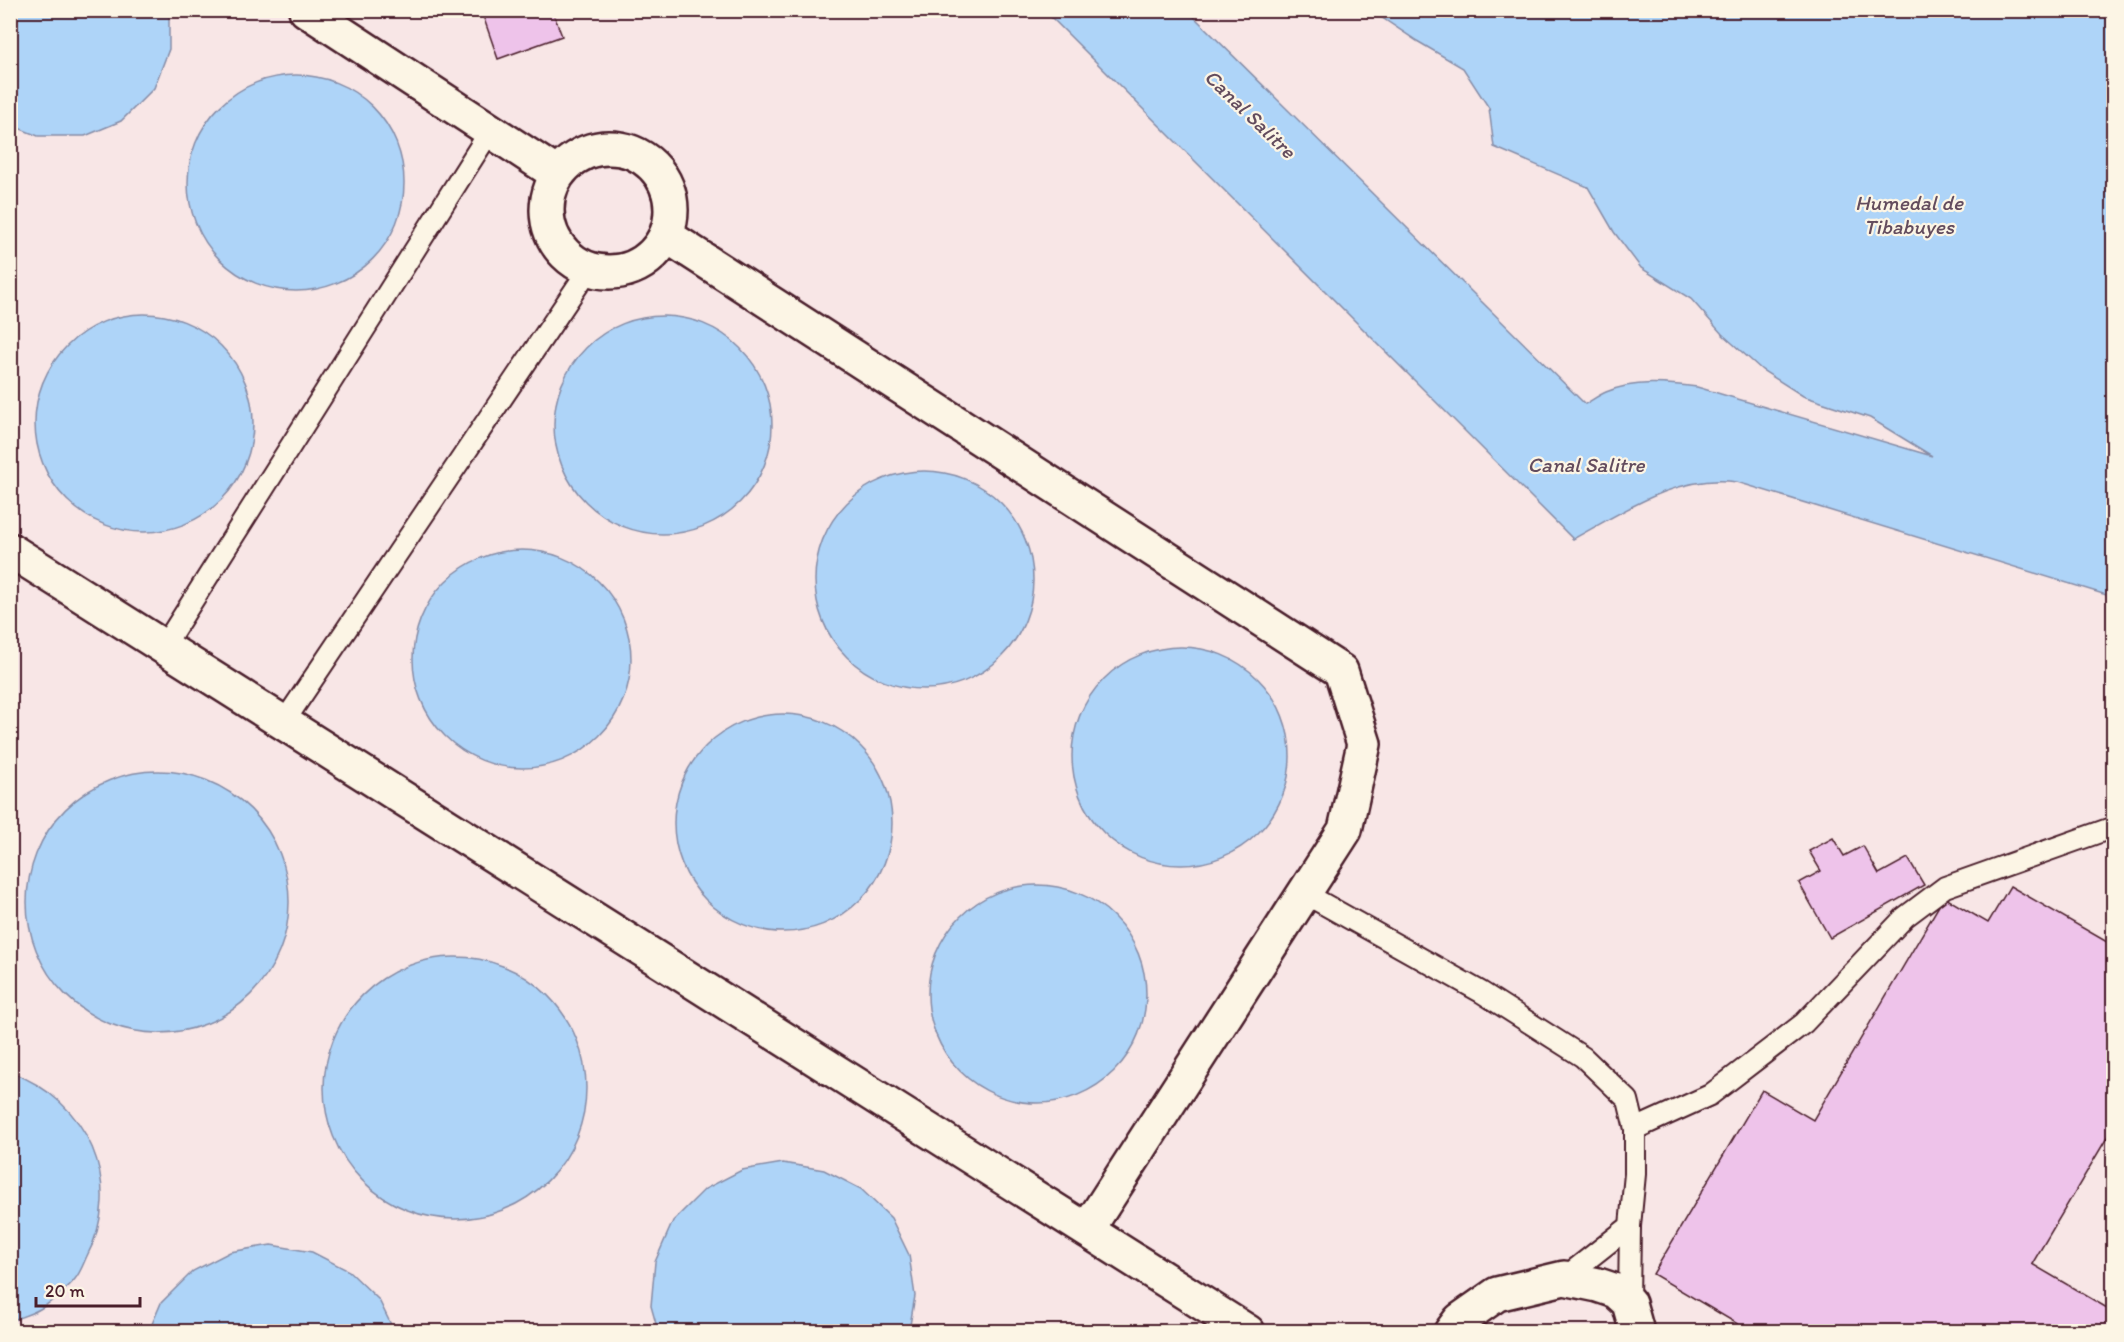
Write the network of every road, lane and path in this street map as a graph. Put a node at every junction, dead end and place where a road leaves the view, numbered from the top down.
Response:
1 (306, 10) edge
2 (490, 131) junction
3 (557, 174) junction
4 (667, 236) junction
5 (589, 269) junction
6 (10, 549) edge
7 (164, 646) junction
8 (284, 722) junction
9 (2114, 827) edge
10 (1304, 893) junction
11 (1635, 1129) junction
12 (1630, 1226) junction
13 (1087, 1230) junction
14 (1564, 1278) junction
15 (1633, 1317) edge
16 (1248, 1332) edge
17 (1451, 1332) edge

1 - 2 street
2 - 3 street
2 - 7 lane
3 - 4 street
3 - 5 street
4 - 5 street
4 - 10 street
5 - 8 lane
6 - 7 street
7 - 8 street
8 - 13 street
9 - 11 lane
10 - 11 lane
10 - 13 street
11 - 12 lane
12 - 14 lane
12 - 15 lane
13 - 16 street
14 - 15 street
14 - 17 street

